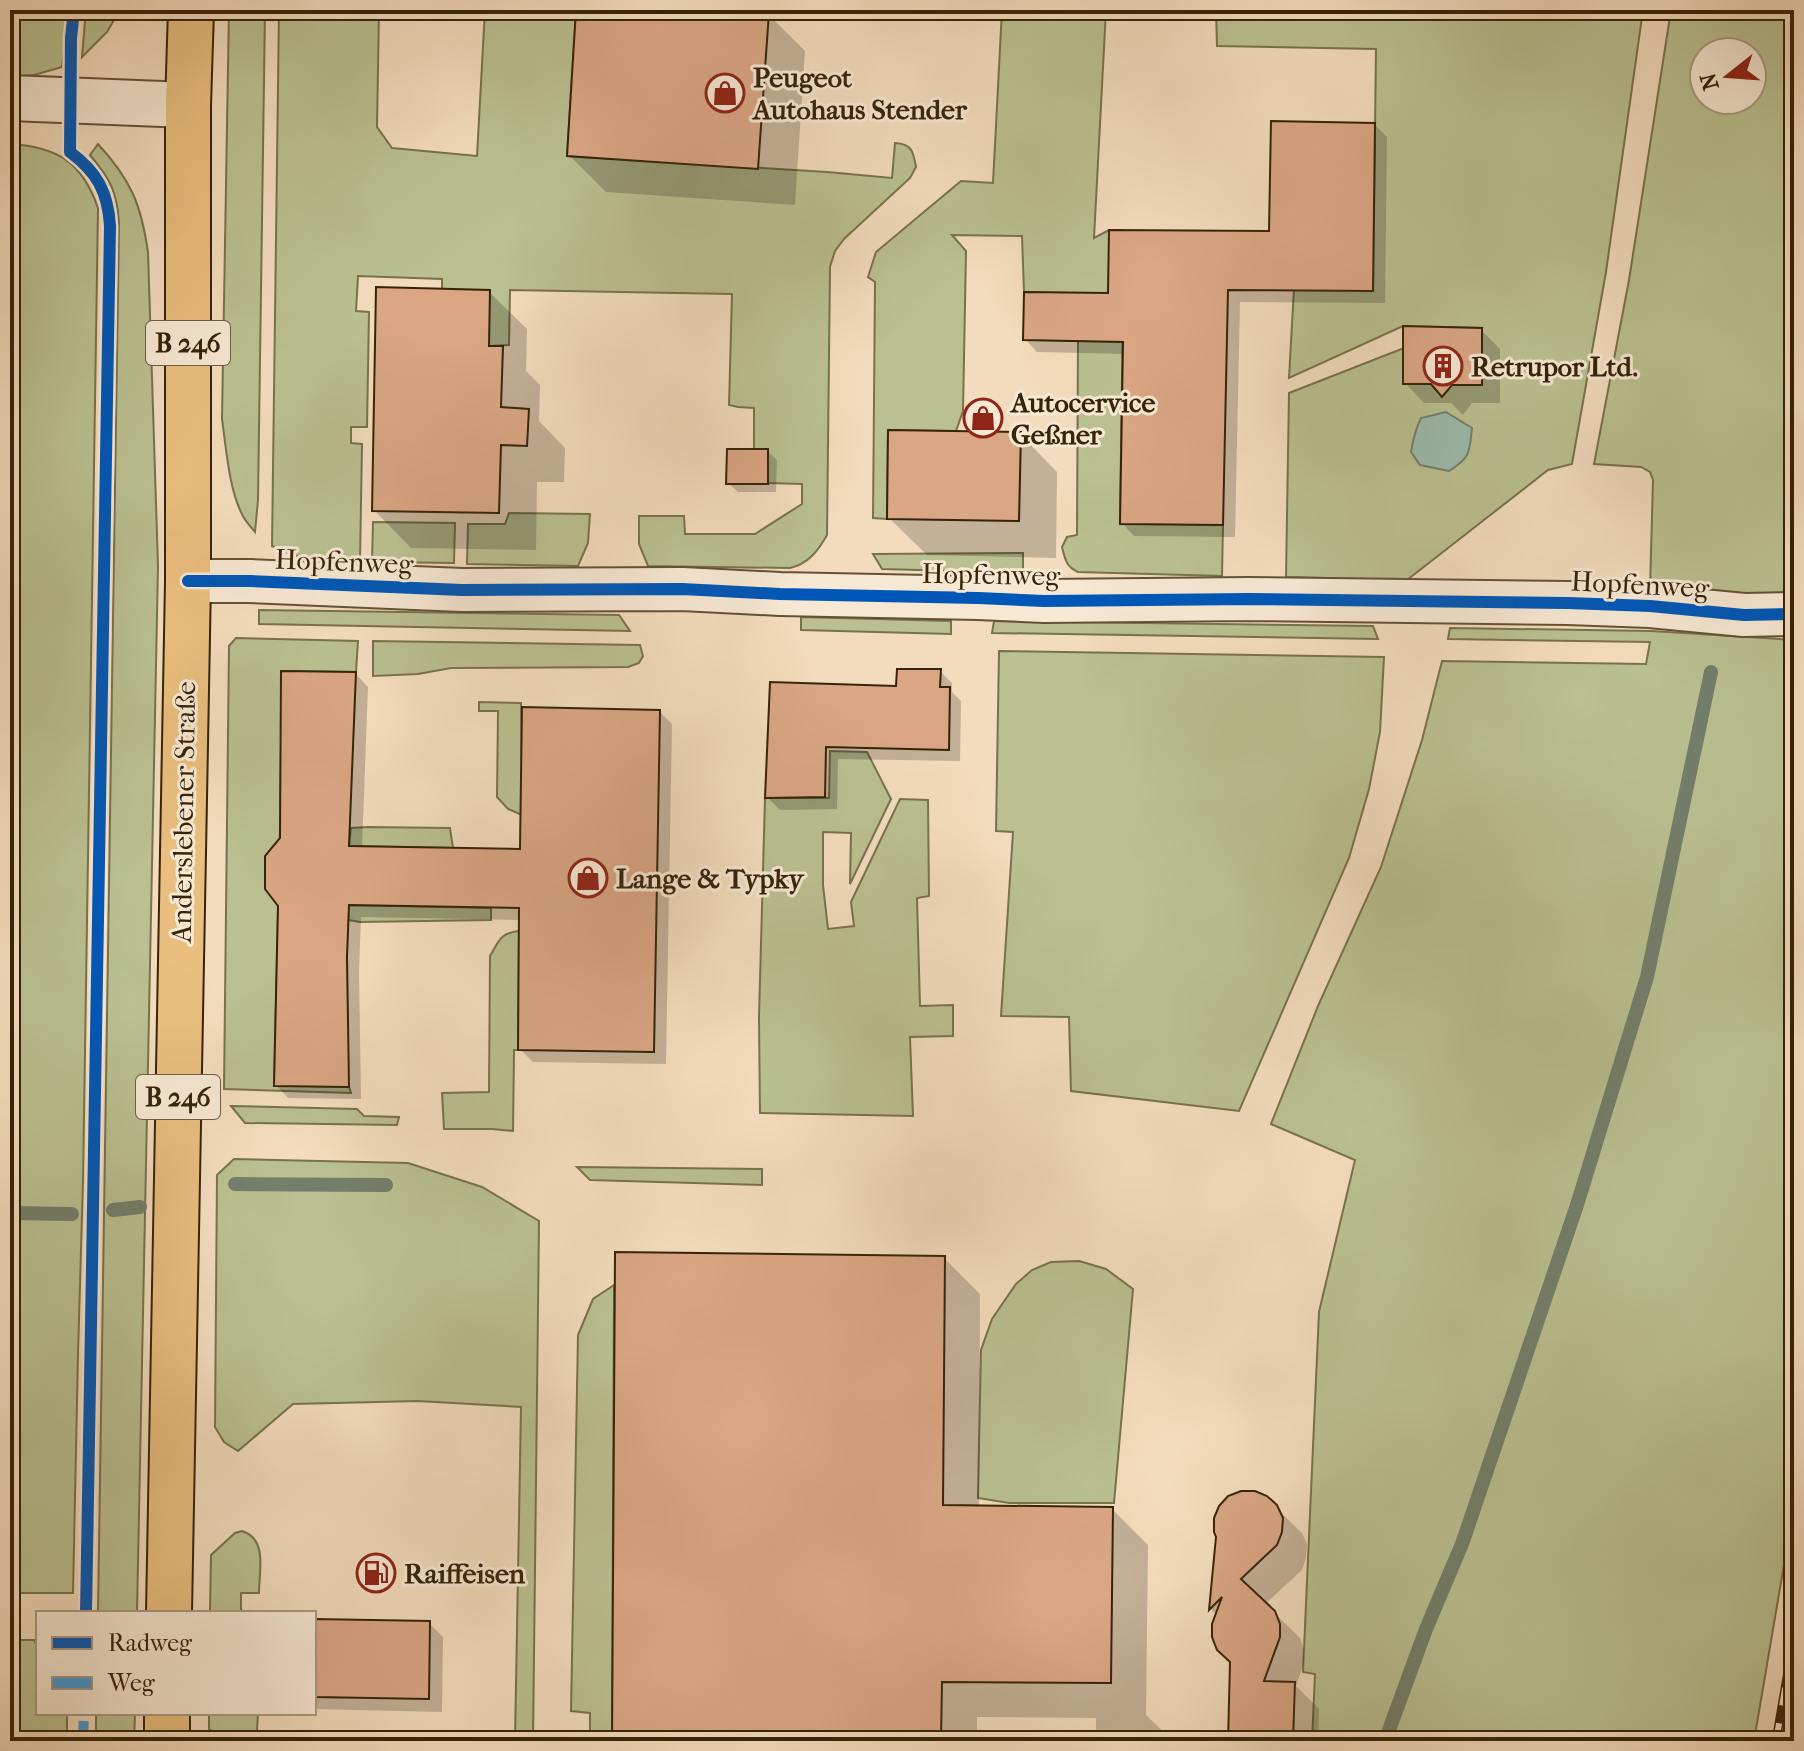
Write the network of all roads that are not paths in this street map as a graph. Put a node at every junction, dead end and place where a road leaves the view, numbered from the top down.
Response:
1 (191, 10) edge
2 (10, 98) edge
3 (188, 105) junction
4 (188, 581) junction
5 (1794, 614) edge
6 (169, 1611) edge
7 (167, 1715) edge
8 (167, 1741) edge

1 - 3 main road, Anderslebener Straße / B 246
2 - 3 street
3 - 4 main road, Anderslebener Straße / B 246
4 - 5 street, Hopfenweg
4 - 6 main road, Anderslebener Straße / B 246
7 - 8 main road

